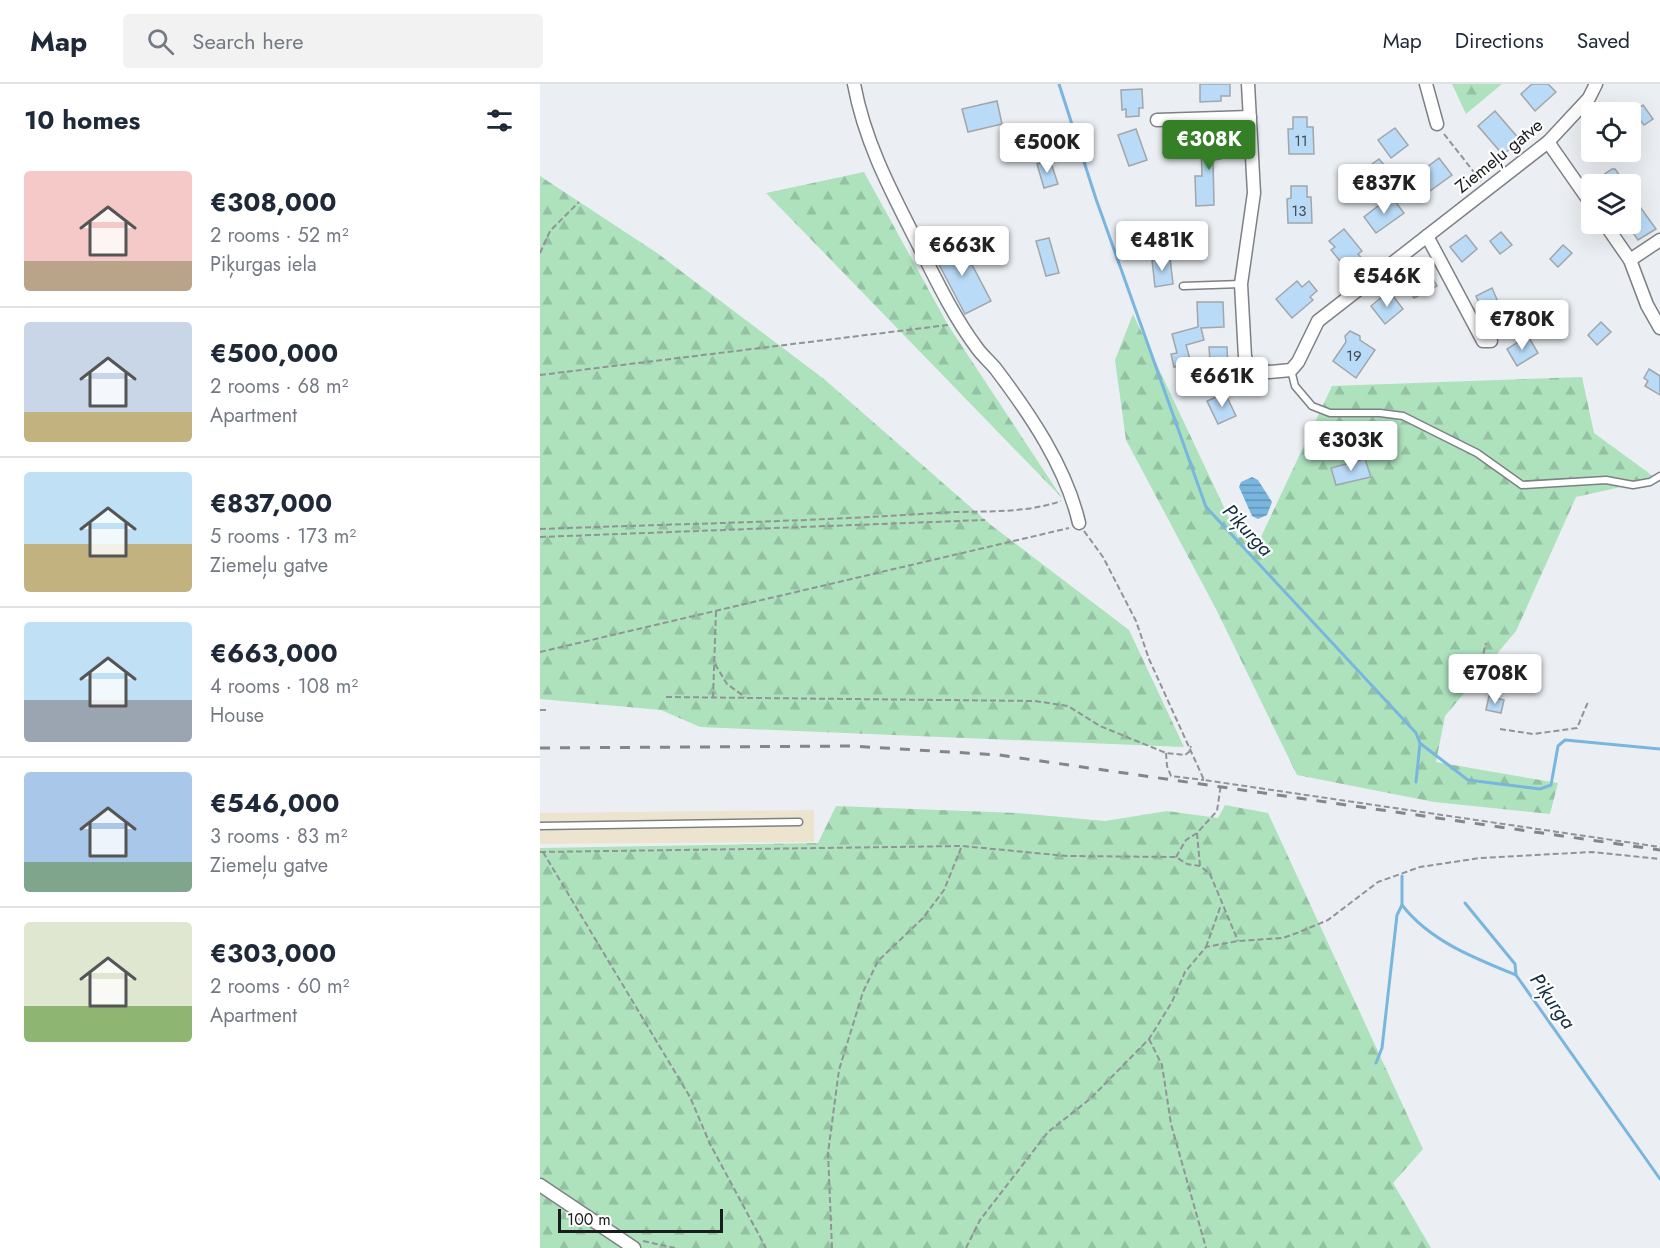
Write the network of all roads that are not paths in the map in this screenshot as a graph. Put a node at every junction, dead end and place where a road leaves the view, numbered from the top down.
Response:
1 (854, 84) edge
2 (1248, 84) edge
3 (1426, 84) edge
4 (1596, 84) edge
5 (1250, 117) junction
6 (1157, 120) dead end
7 (1437, 124) road end
8 (1548, 142) junction
9 (1581, 189) edge
10 (1612, 234) edge
11 (1427, 236) junction
12 (1660, 240) edge
13 (1629, 260) junction
14 (1240, 284) junction
15 (1182, 286) dead end
16 (1660, 328) edge
17 (1491, 341) dead end
18 (1291, 370) junction
19 (1660, 476) edge
20 (1079, 524) road end
21 (799, 822) dead end
22 (540, 826) edge
23 (540, 1185) edge
24 (634, 1248) edge

1 - 20 street
2 - 5 street
3 - 7 street
4 - 8 street, Ziemeļu gatve
5 - 6 street
5 - 14 street
8 - 9 street
8 - 11 street, Ziemeļu gatve
10 - 13 street
11 - 17 street
11 - 18 street, Ziemeļu gatve
12 - 13 street
13 - 16 street
14 - 15 lane
14 - 18 street
18 - 19 lane
21 - 22 lane
23 - 24 street

